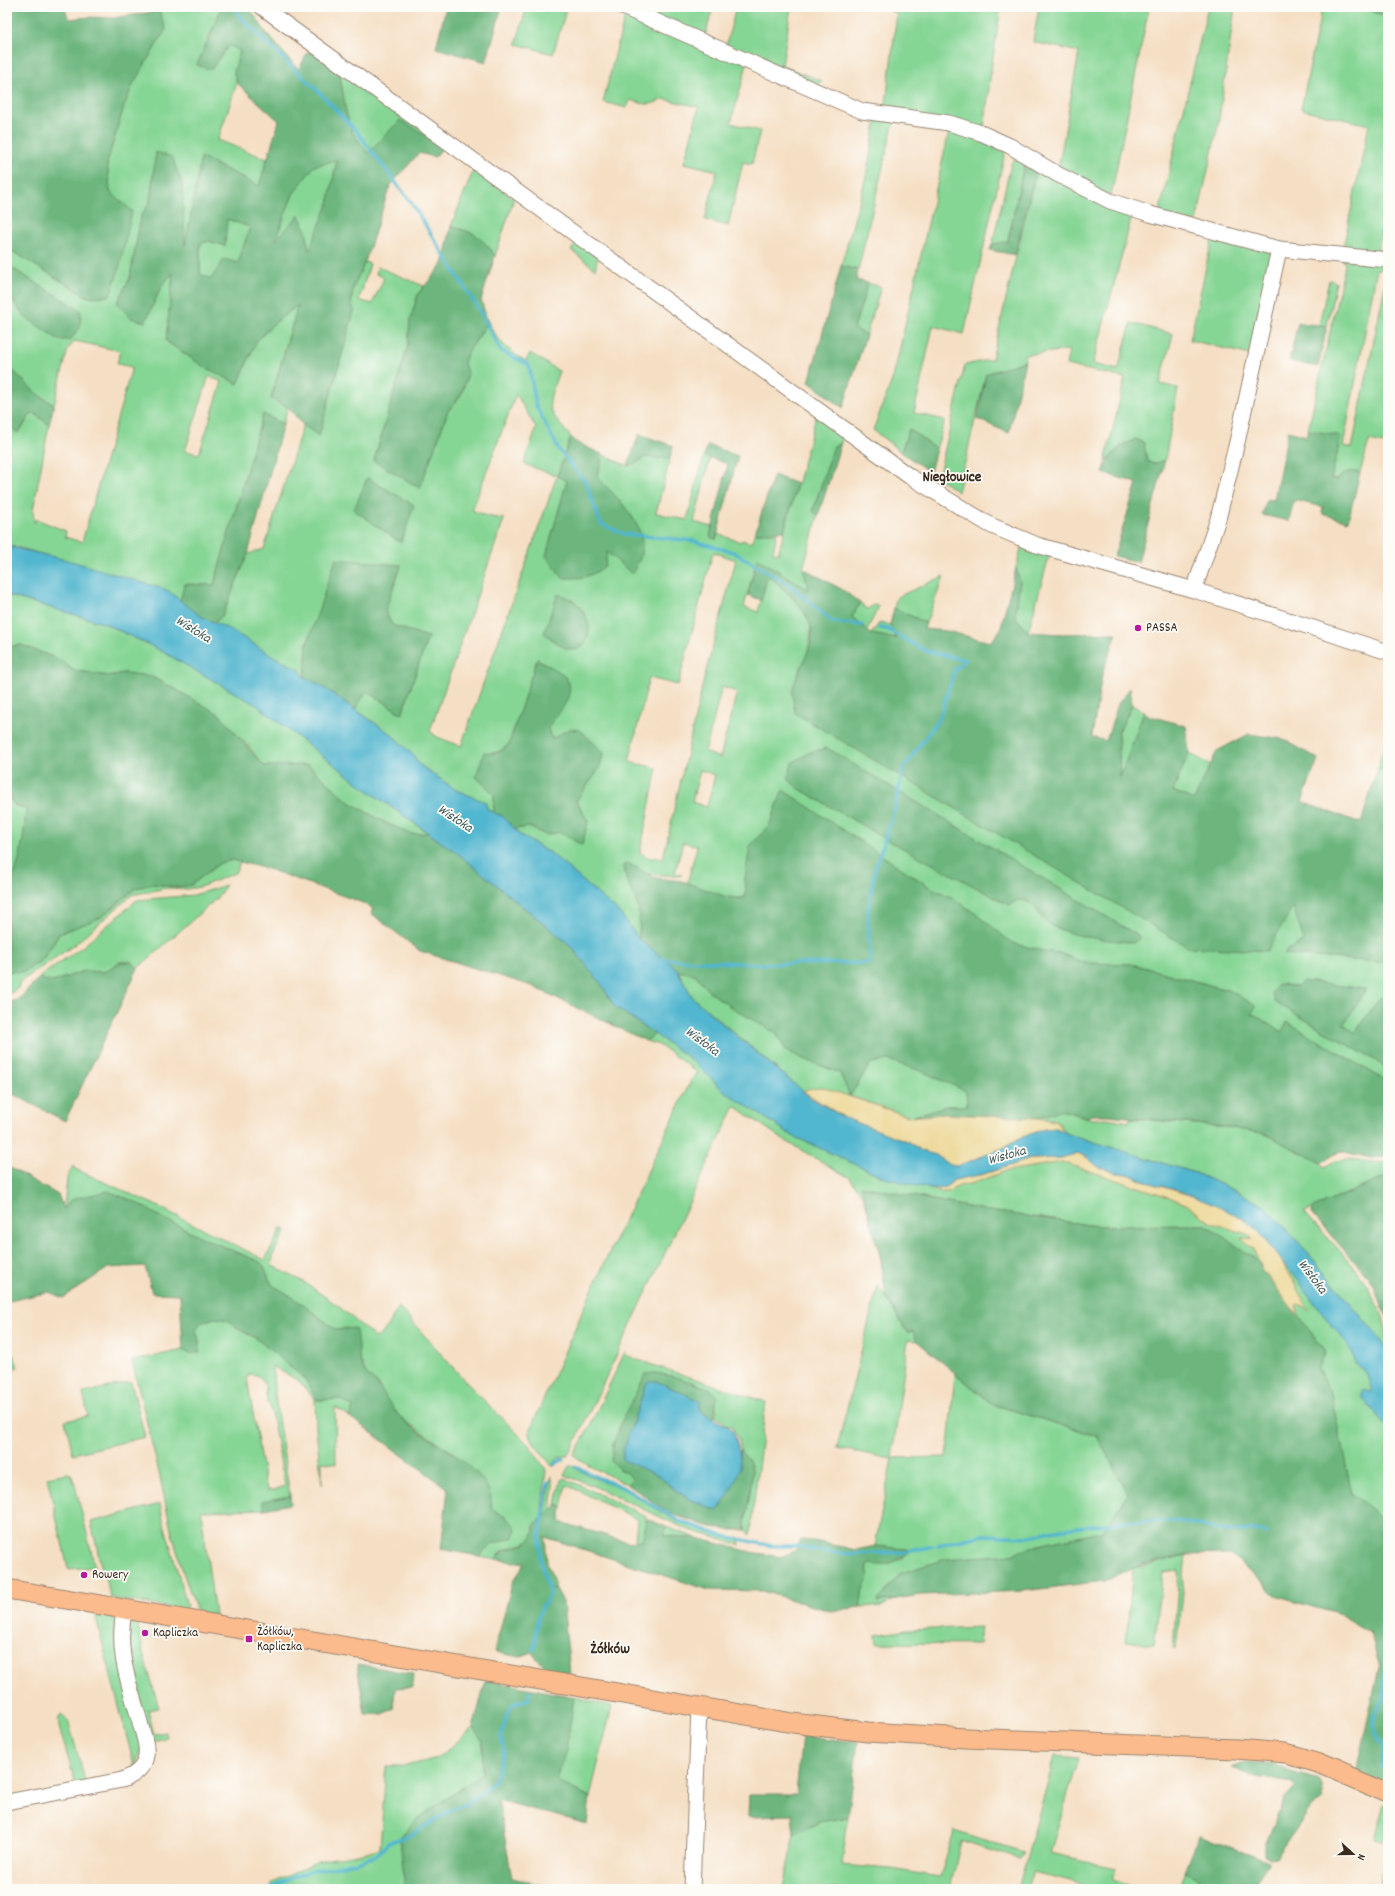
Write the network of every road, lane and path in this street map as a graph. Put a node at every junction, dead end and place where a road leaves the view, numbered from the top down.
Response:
1 (262, 7) edge
2 (623, 7) edge
3 (1279, 249) junction
4 (1388, 260) edge
5 (1194, 590) junction
6 (1388, 652) edge
7 (7, 1589) edge
8 (125, 1608) junction
9 (700, 1708) junction
10 (1388, 1792) edge
11 (7, 1802) edge
12 (692, 1889) edge

1 - 5 street
2 - 3 street
3 - 4 street
3 - 5 street
5 - 6 street
7 - 8 main road
8 - 9 main road
8 - 11 street
9 - 10 main road
9 - 12 street

